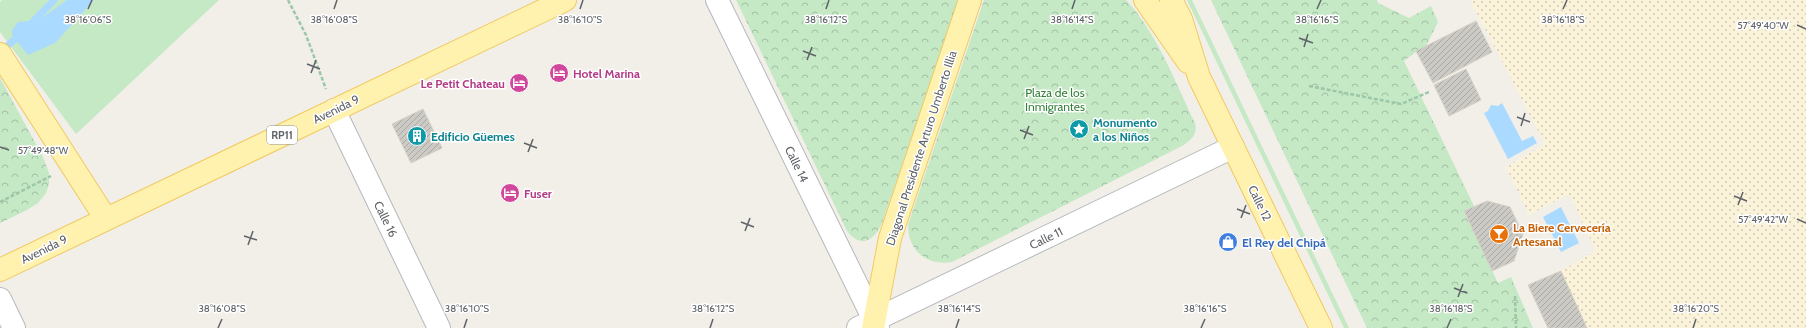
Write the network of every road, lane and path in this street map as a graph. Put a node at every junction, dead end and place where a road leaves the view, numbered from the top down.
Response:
1 (288, 0) edge
2 (565, 0) edge
3 (717, 0) edge
4 (970, 0) edge
5 (1145, 0) edge
6 (1171, 0) edge
7 (0, 54) edge
8 (1199, 77) junction
9 (1309, 86) dead end
10 (1429, 92) dead end
11 (334, 110) junction
12 (1233, 147) junction
13 (72, 166) junction
14 (0, 202) edge
15 (106, 219) junction
16 (0, 270) edge
17 (1515, 296) dead end
18 (0, 299) edge
19 (870, 326) edge
20 (14, 328) edge
21 (439, 328) edge
22 (1321, 328) edge
23 (1516, 328) edge

1 - 11 path
2 - 11 main road, Avenida 9 / RP11
3 - 19 street, Calle 14
4 - 19 main road, Diagonal Presidente Arturo Umberto Illia
5 - 8 main road
6 - 8 main road
7 - 13 main road
8 - 12 main road, Calle 12
9 - 10 path
11 - 15 main road, Avenida 9 / RP11
11 - 21 street, Calle 16
12 - 19 street, Calle 11
12 - 22 main road, Calle 12
13 - 14 path
13 - 15 main road
15 - 16 main road, Avenida 9 / RP11
17 - 23 path
18 - 20 street

